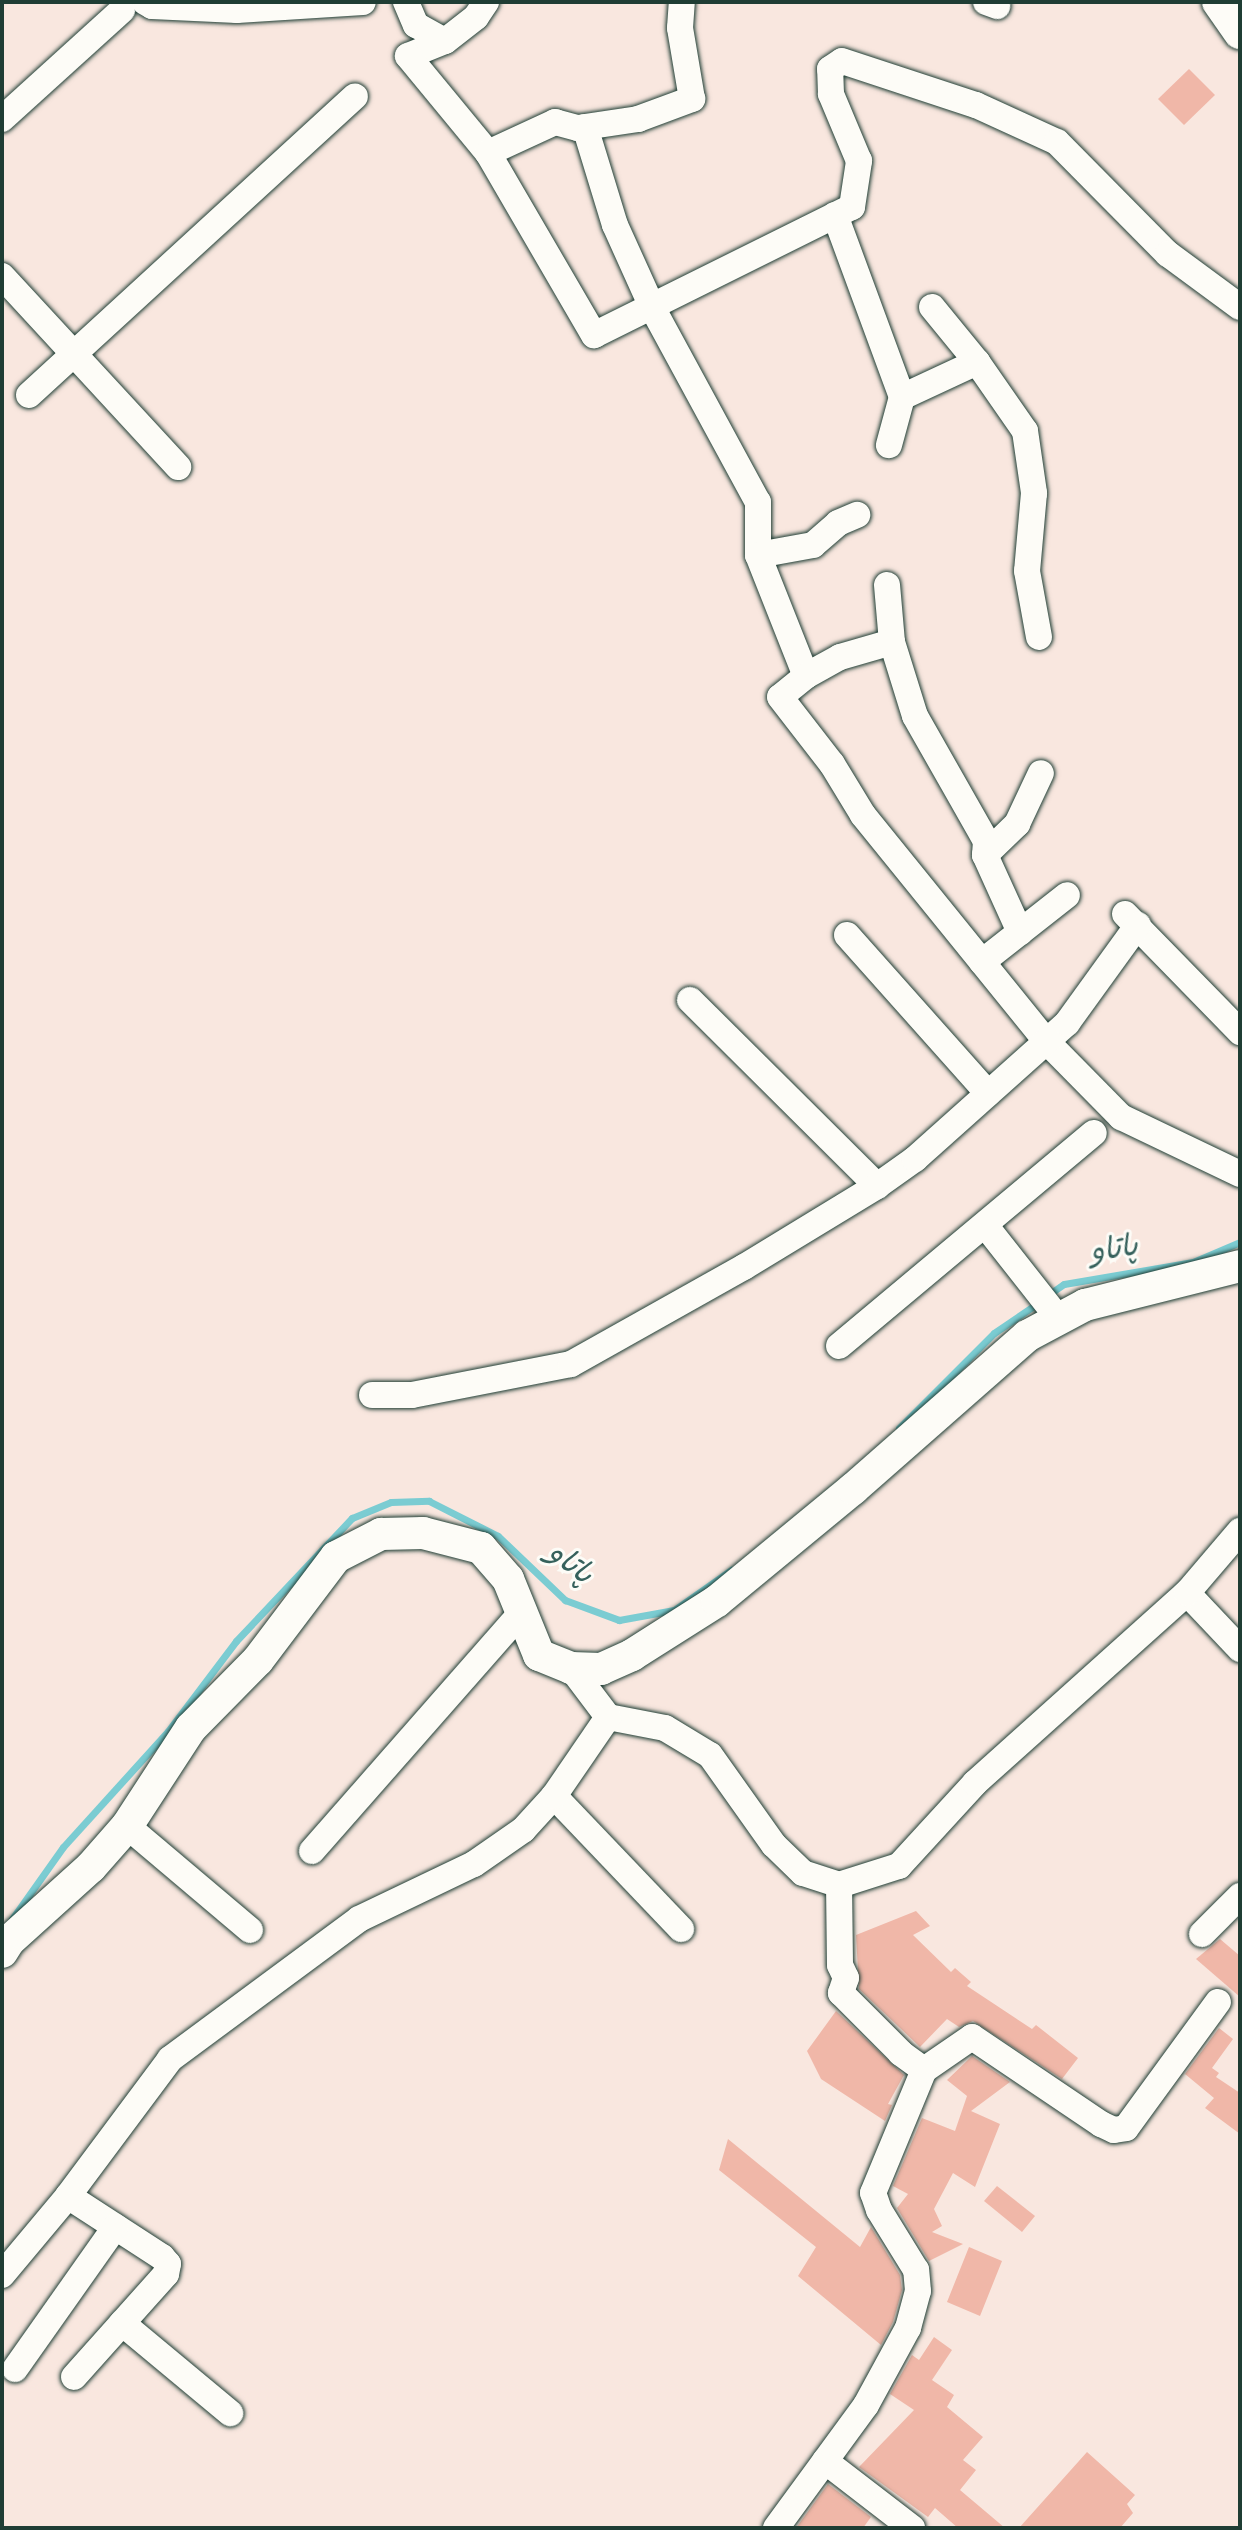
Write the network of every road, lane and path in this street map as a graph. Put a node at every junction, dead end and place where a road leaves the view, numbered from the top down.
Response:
1 (363, 2) edge
2 (406, 2) edge
3 (486, 2) edge
4 (682, 2) edge
5 (1218, 2) edge
6 (134, 6) edge
7 (1240, 33) edge
8 (445, 41) junction
9 (355, 96) dead end
10 (2, 119) edge
11 (585, 127) junction
12 (488, 153) junction
13 (835, 215) junction
14 (2, 276) edge
15 (932, 307) dead end
16 (1240, 307) edge
17 (653, 309) junction
18 (74, 354) junction
19 (977, 362) junction
20 (29, 395) dead end
21 (902, 397) junction
22 (889, 445) dead end
23 (178, 467) dead end
24 (857, 515) dead end
25 (758, 555) junction
26 (887, 585) dead end
27 (1039, 637) dead end
28 (892, 642) junction
29 (806, 676) junction
30 (1041, 773) dead end
31 (985, 855) junction
32 (1067, 895) dead end
33 (1020, 932) junction
34 (847, 935) dead end
35 (982, 962) junction
36 (690, 1000) dead end
37 (1240, 1032) edge
38 (1046, 1041) junction
39 (988, 1093) junction
40 (1094, 1133) dead end
41 (1240, 1174) edge
42 (877, 1186) junction
43 (985, 1225) junction
44 (1240, 1266) edge
45 (1059, 1319) junction
46 (839, 1346) dead end
47 (372, 1395) dead end
48 (1240, 1531) edge
49 (1187, 1593) junction
50 (523, 1611) junction
51 (1240, 1649) edge
52 (571, 1668) junction
53 (608, 1717) junction
54 (554, 1796) junction
55 (127, 1826) junction
56 (312, 1851) dead end
57 (839, 1885) junction
58 (1240, 1896) edge
59 (681, 1929) dead end
60 (250, 1930) dead end
61 (1202, 1934) dead end
62 (2, 1952) edge
63 (1218, 2002) dead end
64 (924, 2070) junction
65 (68, 2196) junction
66 (115, 2227) junction
67 (2, 2275) edge
68 (122, 2323) junction
69 (15, 2369) dead end
70 (74, 2377) dead end
71 (230, 2413) dead end
72 (825, 2461) junction
73 (776, 2528) edge
74 (912, 2528) edge

1 - 6 street
2 - 8 street
3 - 8 street
4 - 11 street
5 - 7 street
6 - 10 street
8 - 12 street
9 - 18 street
11 - 12 street
11 - 17 street
12 - 17 street
13 - 16 street
13 - 17 street
13 - 21 street
14 - 18 street
15 - 19 street
17 - 25 street
18 - 20 street
18 - 23 street
19 - 21 street
19 - 27 street
21 - 22 street
24 - 25 street
25 - 29 street
26 - 28 street
28 - 29 street
28 - 31 street
29 - 35 street
30 - 31 street
31 - 33 street
32 - 33 street
33 - 35 street
34 - 39 street
35 - 38 street
36 - 42 street
37 - 38 street
38 - 39 street
38 - 41 street
39 - 42 street
40 - 43 street
42 - 47 street
43 - 45 street
43 - 46 street
44 - 45 street
45 - 52 street
48 - 49 street
49 - 51 street
49 - 57 street
50 - 52 street
50 - 55 street
50 - 56 street
52 - 53 street
53 - 54 street
53 - 57 street
54 - 59 street
54 - 65 street
55 - 60 street
55 - 62 street
57 - 64 street
58 - 61 street
63 - 64 street
64 - 72 street
65 - 66 street
65 - 67 street
66 - 68 street
66 - 69 street
68 - 70 street
68 - 71 street
72 - 73 street
72 - 74 street

